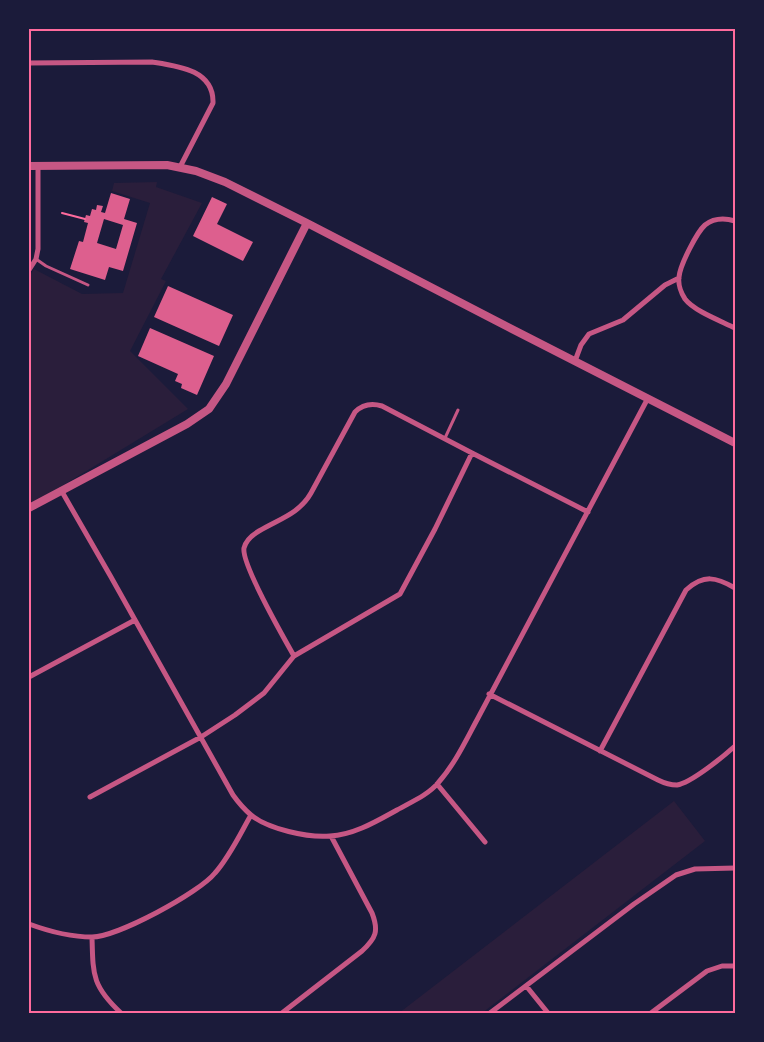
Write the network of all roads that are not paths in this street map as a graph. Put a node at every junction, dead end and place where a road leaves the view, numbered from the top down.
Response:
1 (29, 63) edge
2 (29, 166) edge
3 (38, 166) junction
4 (180, 167) junction
5 (735, 221) edge
6 (307, 223) junction
7 (36, 259) junction
8 (29, 270) edge
9 (679, 278) junction
10 (88, 285) dead end
11 (735, 328) edge
12 (575, 361) junction
13 (648, 398) junction
14 (458, 410) dead end
15 (444, 439) junction
16 (735, 443) edge
17 (472, 454) junction
18 (61, 490) junction
19 (29, 508) edge
20 (588, 512) junction
21 (735, 588) edge
22 (135, 620) junction
23 (294, 656) junction
24 (29, 677) edge
25 (489, 694) junction
26 (200, 737) junction
27 (735, 746) edge
28 (600, 751) junction
29 (437, 784) junction
30 (90, 797) dead end
31 (251, 815) junction
32 (331, 836) junction
33 (485, 842) dead end
34 (735, 868) edge
35 (29, 924) edge
36 (92, 938) junction
37 (735, 966) edge
38 (526, 987) junction
39 (120, 1013) edge
40 (282, 1013) edge
41 (490, 1013) edge
42 (548, 1013) edge
43 (651, 1013) edge

1 - 4 street
2 - 3 street
3 - 4 street
3 - 7 street
4 - 6 street
5 - 9 street
6 - 12 street
6 - 18 street
7 - 8 street
7 - 10 lane
9 - 11 street
9 - 12 street
12 - 13 street
13 - 16 street
13 - 20 street
14 - 15 lane
15 - 17 street
15 - 23 street
17 - 20 street
17 - 23 street
18 - 19 street
18 - 22 street
20 - 25 street
21 - 28 street
22 - 24 street
22 - 26 street
23 - 26 street
25 - 28 street
25 - 29 street
26 - 30 street
26 - 31 street
27 - 28 street
29 - 32 street
29 - 33 street
31 - 32 street
31 - 36 street
32 - 40 street
34 - 38 street
35 - 36 street
36 - 39 street
37 - 43 street
38 - 41 street
38 - 42 street

